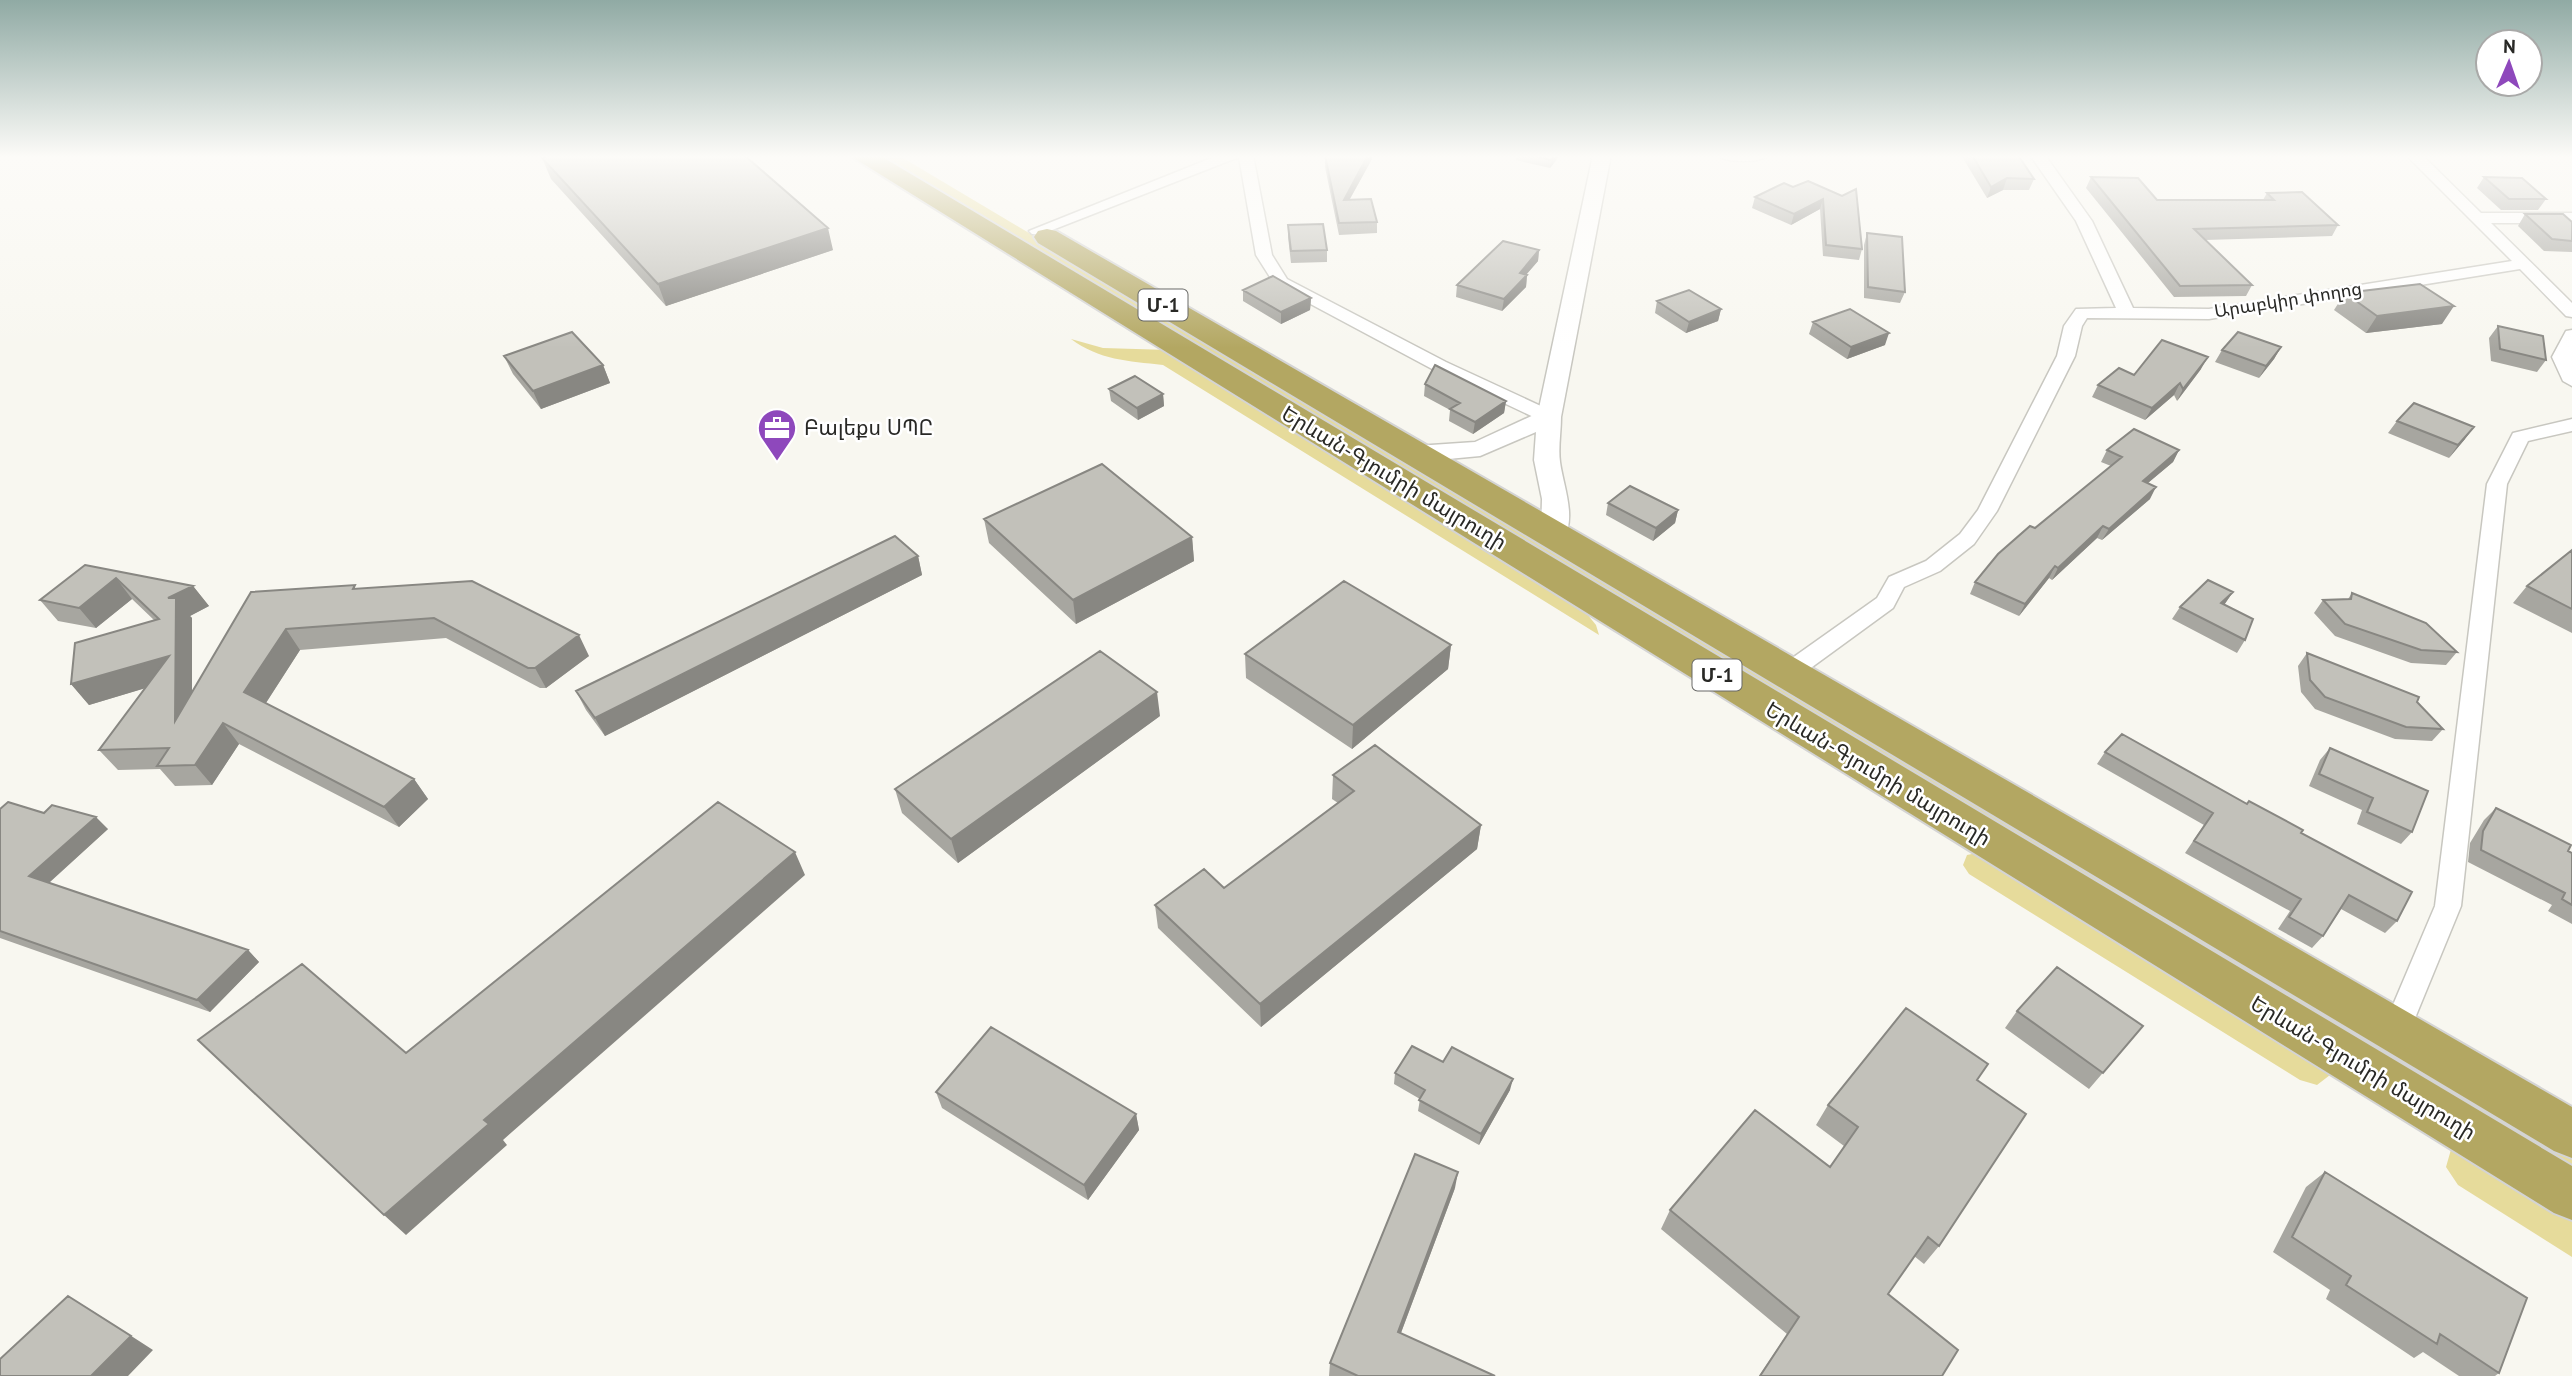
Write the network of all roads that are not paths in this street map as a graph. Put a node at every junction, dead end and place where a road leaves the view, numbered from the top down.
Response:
1 (965, 219) edge
2 (1017, 219) edge
3 (1068, 219) edge
4 (1257, 219) edge
5 (1589, 219) edge
6 (2083, 219) edge
7 (2480, 219) edge
8 (1037, 231) junction
9 (2524, 264) junction
10 (2126, 311) junction
11 (2572, 312) edge
12 (2572, 335) edge
13 (2572, 381) edge
14 (1549, 417) junction
15 (2572, 425) edge
16 (1416, 454) junction
17 (1554, 533) junction
18 (1789, 672) junction
19 (2396, 1031) junction
20 (2572, 1134) edge
21 (2572, 1195) edge

1 - 21 highway, Երևան-Գյումրի մայրուղի / Մ-1
2 - 8 highway, Երևան-Գյումրի մայրուղի / Մ-1
3 - 8 street
4 - 14 street
5 - 14 street
6 - 10 street
7 - 9 street
8 - 16 highway, Երևան-Գյումրի մայրուղի / Մ-1
9 - 10 street, Արաբկիր փողոց
9 - 11 street
10 - 18 street, Արաբկիր փողոց
12 - 13 street
14 - 16 street
14 - 17 street
15 - 19 street
16 - 17 highway, Երևան-Գյումրի մայրուղի / Մ-1
17 - 18 highway, Երևան-Գյումրի մայրուղի / Մ-1
18 - 19 highway, Երևան-Գյումրի մայրուղի / Մ-1
19 - 20 highway, Երևան-Գյումրի մայրուղի / Մ-1

